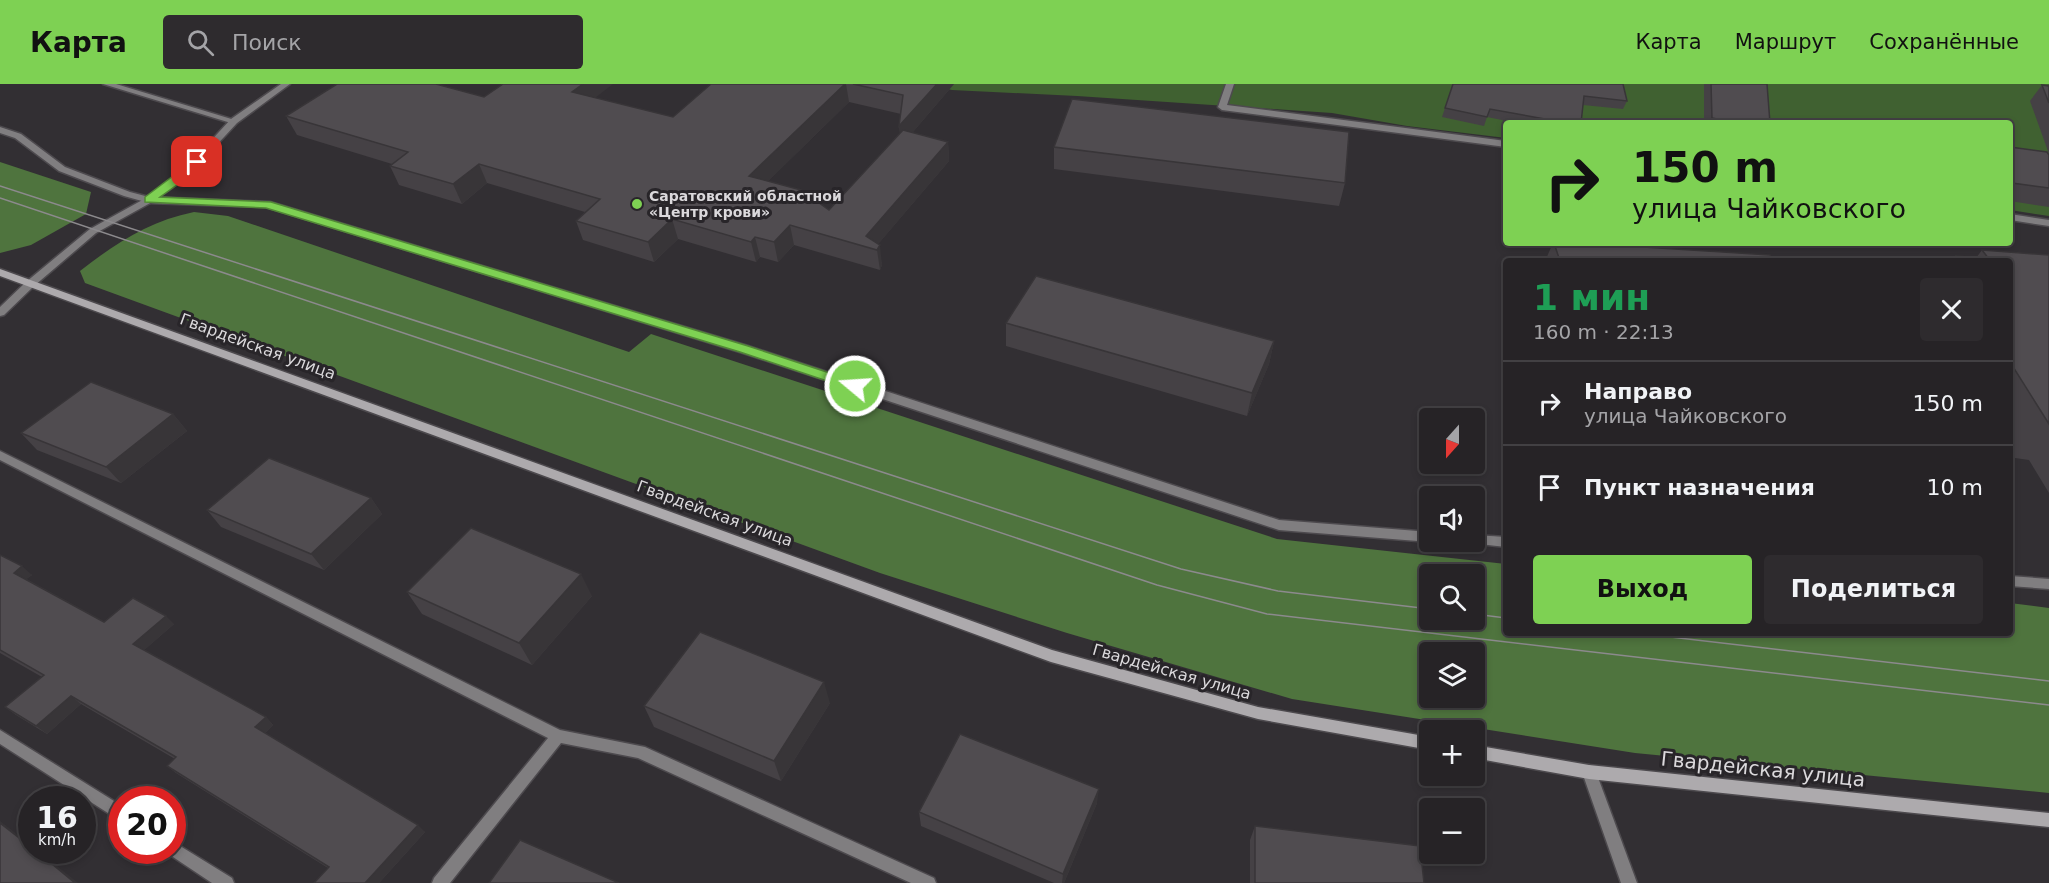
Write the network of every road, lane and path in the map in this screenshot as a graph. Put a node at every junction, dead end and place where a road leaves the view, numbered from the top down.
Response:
1 (107, 84) edge
2 (286, 84) edge
3 (1230, 84) edge
4 (234, 120) junction
5 (0, 130) edge
6 (1503, 144) edge
7 (149, 200) junction
8 (2013, 217) edge
9 (2049, 223) edge
10 (0, 272) edge
11 (30, 284) junction
12 (0, 313) edge
13 (0, 455) edge
14 (1419, 536) edge
15 (1485, 541) edge
16 (1503, 543) edge
17 (2013, 581) edge
18 (2049, 584) edge
19 (0, 736) edge
20 (558, 736) junction
21 (1419, 742) edge
22 (1485, 754) edge
23 (1589, 772) junction
24 (108, 806) edge
25 (2049, 820) edge
26 (186, 857) edge
27 (226, 883) edge
28 (440, 883) edge
29 (928, 883) edge
30 (1629, 883) edge

1 - 4 street
2 - 4 street
3 - 6 street
4 - 7 street
5 - 7 street
7 - 11 street
7 - 14 street
8 - 9 street
10 - 11 street, Гвардейская улица
11 - 12 street
11 - 21 street, Гвардейская улица
13 - 20 street
15 - 16 street
17 - 18 street
19 - 24 street
20 - 28 street
20 - 29 street
22 - 23 street, Гвардейская улица
23 - 25 street, Гвардейская улица
23 - 30 street
26 - 27 street

